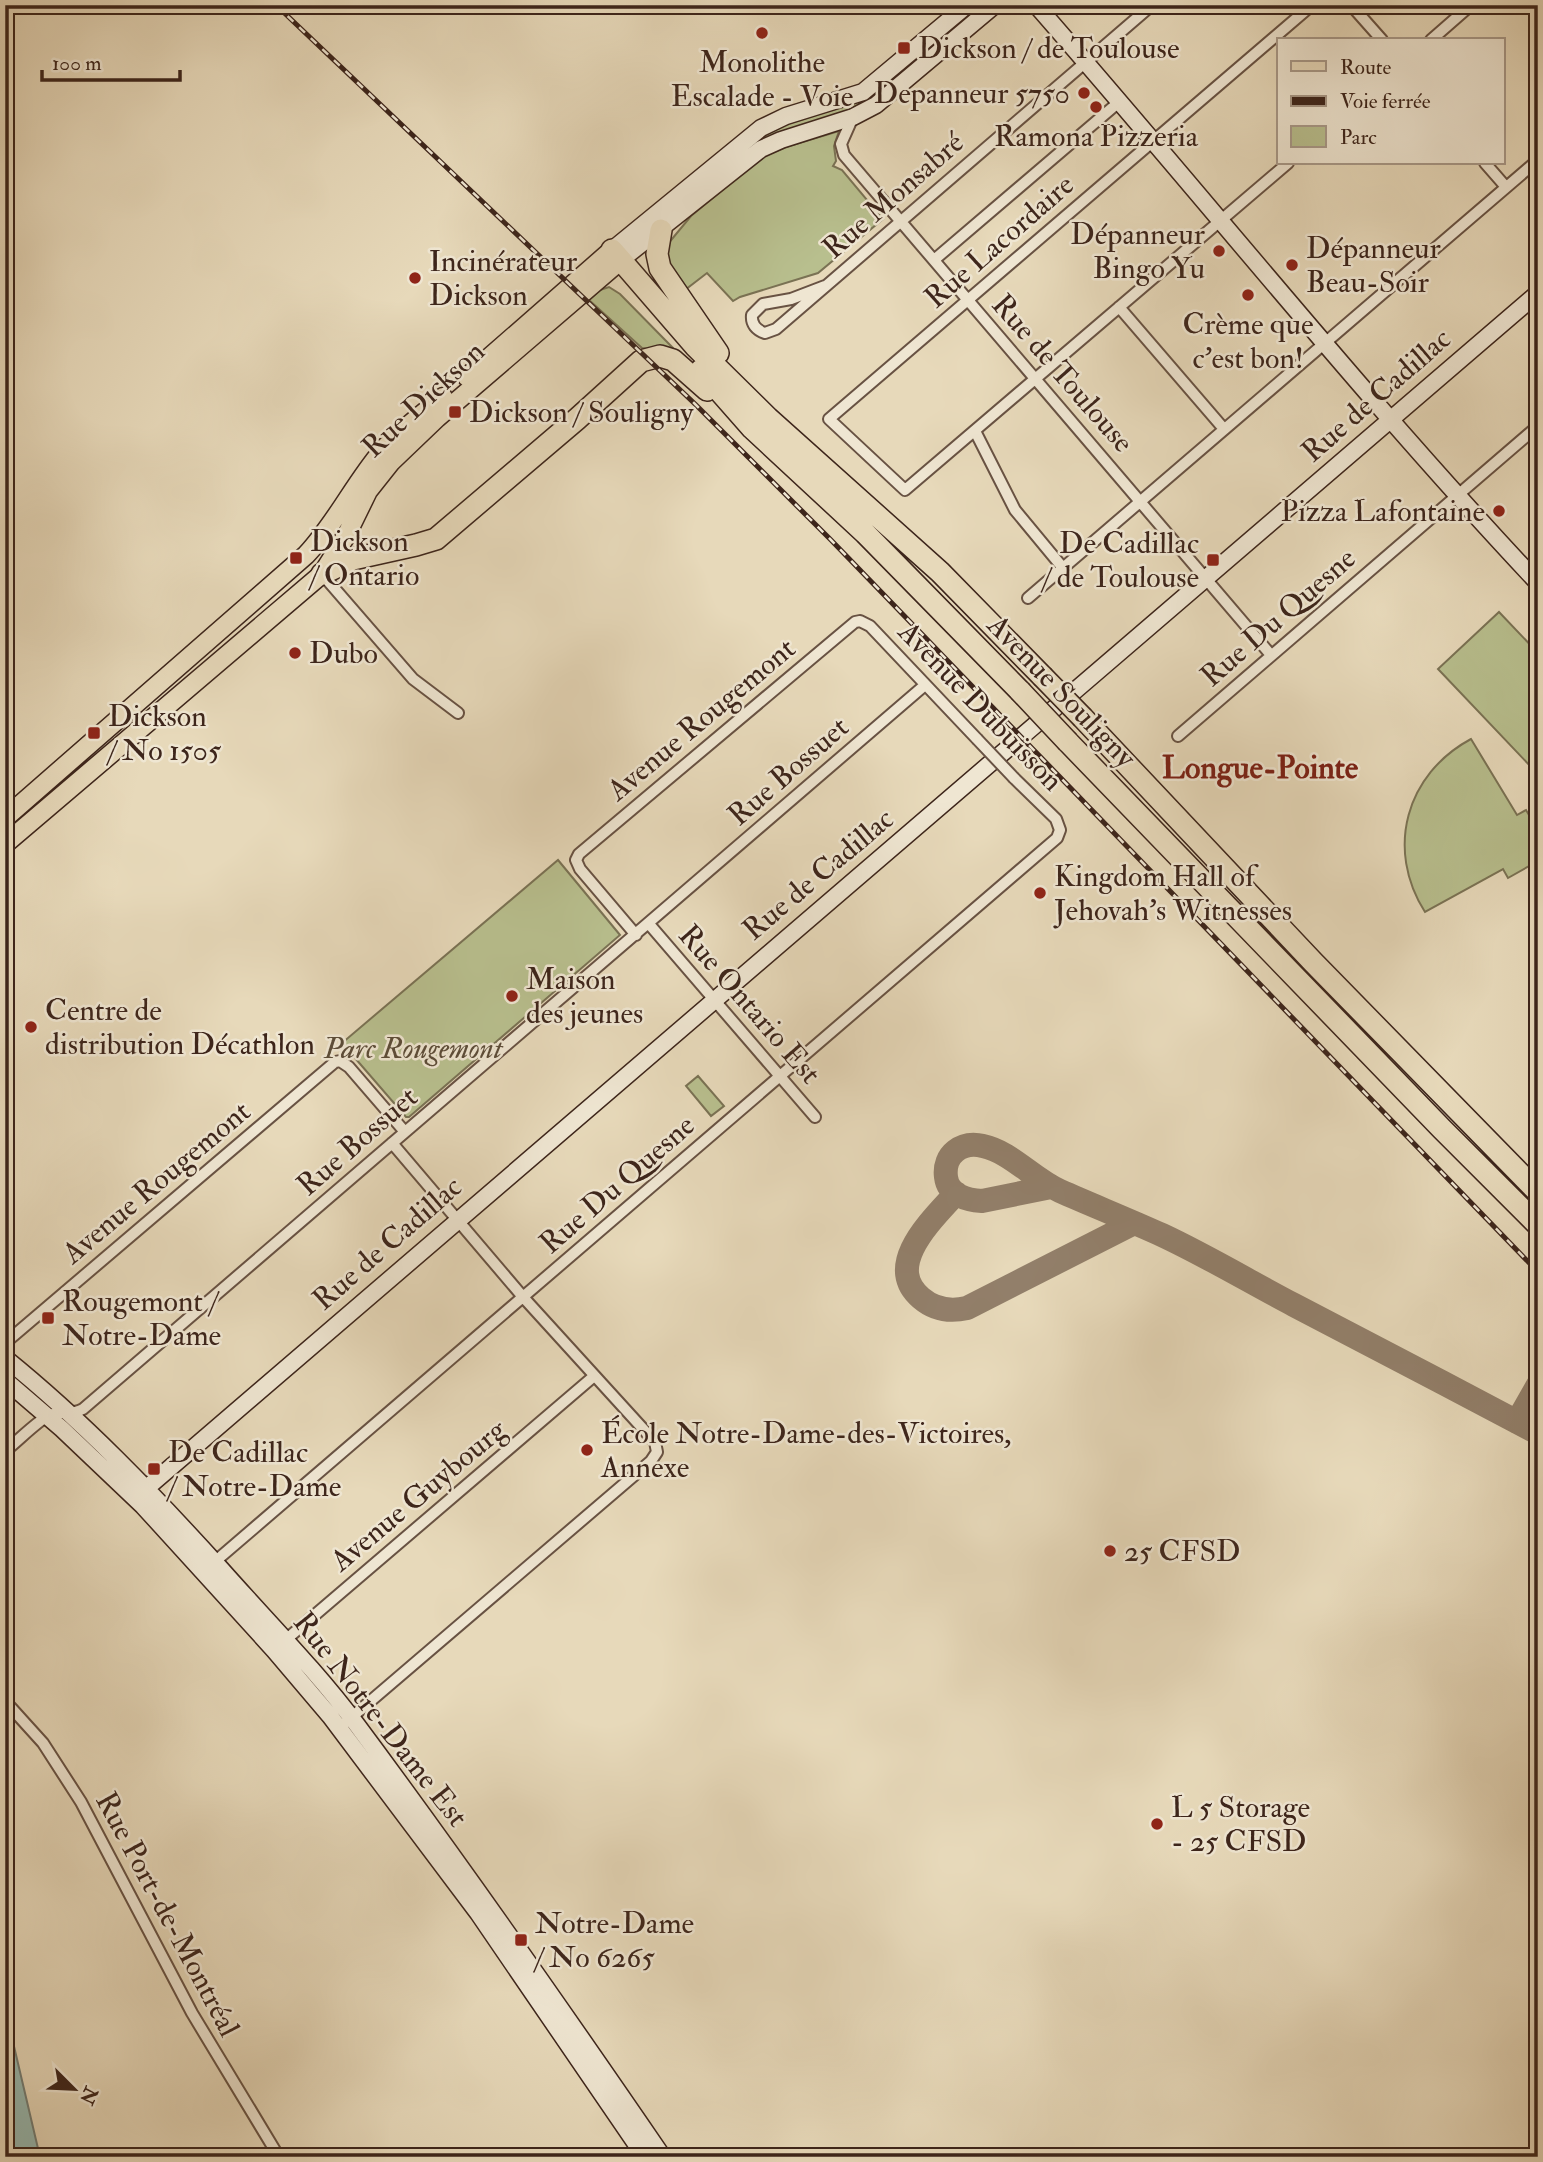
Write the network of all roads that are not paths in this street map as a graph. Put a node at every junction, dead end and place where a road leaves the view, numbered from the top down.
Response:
1 (967, 5) edge
2 (995, 5) edge
3 (1036, 5) edge
4 (1152, 5) edge
5 (1311, 5) edge
6 (1351, 5) edge
7 (1471, 5) edge
8 (1379, 38) edge
9 (1433, 38) edge
10 (1085, 63) junction
11 (1119, 102) junction
12 (853, 117) junction
13 (1153, 142) junction
14 (1538, 160) edge
15 (1286, 164) edge
16 (1486, 164) edge
17 (1506, 187) junction
18 (1220, 220) junction
19 (900, 221) junction
20 (661, 230) junction
21 (612, 260) junction
22 (934, 260) junction
23 (825, 286) junction
24 (1538, 293) edge
25 (968, 300) junction
26 (1119, 307) junction
27 (1325, 343) junction
28 (1035, 378) junction
29 (1390, 420) junction
30 (760, 423) junction
31 (1538, 426) edge
32 (1224, 429) junction
33 (975, 430) junction
34 (368, 468) junction
35 (1457, 496) junction
36 (1141, 502) junction
37 (1063, 568) junction
38 (322, 574) junction
39 (1207, 578) junction
40 (1538, 583) edge
41 (1028, 598) dead end
42 (860, 621) joint
43 (1272, 655) junction
44 (925, 685) junction
45 (458, 712) dead end
46 (1178, 736) dead end
47 (5, 818) edge
48 (1060, 830) joint
49 (5, 844) edge
50 (576, 860) joint
51 (649, 923) junction
52 (636, 935) junction
53 (713, 1000) junction
54 (780, 1076) junction
55 (815, 1117) dead end
56 (405, 1132) junction
57 (391, 1143) junction
58 (1538, 1192) edge
59 (457, 1220) junction
60 (1538, 1225) edge
61 (523, 1297) junction
62 (5, 1343) edge
63 (5, 1358) edge
64 (593, 1377) junction
65 (5, 1380) edge
66 (71, 1414) junction
67 (47, 1416) junction
68 (5, 1451) edge
69 (140, 1493) junction
70 (209, 1567) junction
71 (280, 1646) junction
72 (5, 1701) edge
73 (345, 1723) junction
74 (566, 2029) junction
75 (279, 2157) edge
76 (645, 2157) edge
77 (663, 2157) edge

1 - 21 main road, Rue Dickson
2 - 12 main road, Rue Dickson
3 - 10 main road
4 - 10 street, Rue Monsabré
5 - 13 street, Rue Lacordaire
6 - 8 street
7 - 9 street
10 - 11 main road
10 - 19 street, Rue Monsabré
11 - 13 main road
11 - 22 street
12 - 19 street, Rue de Toulouse
12 - 20 main road, Rue Dickson
13 - 18 main road
13 - 25 street, Rue Lacordaire
14 - 17 street
15 - 18 street
16 - 17 street
17 - 27 street
18 - 26 street
18 - 27 main road
19 - 22 street, Rue de Toulouse
19 - 23 street, Rue Monsabré
20 - 21 main road, Rue Dickson
20 - 30 highway
21 - 30 highway, Avenue Souligny
21 - 34 main road, Rue Dickson
21 - 38 main road, Rue Dickson
22 - 25 street, Rue de Toulouse
23 - 23 street, Rue Monsabré
24 - 29 main road, Rue de Cadillac
25 - 28 street, Rue de Toulouse
25 - 33 street, Rue Lacordaire
26 - 28 street
26 - 32 street
27 - 29 main road
27 - 32 street
28 - 33 street
28 - 36 street, Rue de Toulouse
29 - 35 main road
29 - 39 main road, Rue de Cadillac
30 - 38 highway
30 - 58 highway, Avenue Souligny, bridge
30 - 60 highway, Avenue Souligny, bridge
31 - 35 street, Rue Du Quesne
32 - 36 street
33 - 37 street
34 - 38 main road
34 - 47 main road, Rue Dickson
35 - 40 main road
35 - 43 street, Rue Du Quesne
36 - 37 street
36 - 39 street, Rue de Toulouse
37 - 41 street
38 - 45 street
38 - 49 main road, Rue Dickson
39 - 43 street, Rue de Toulouse
39 - 53 main road, Rue de Cadillac
42 - 44 street, Avenue Dubuisson
42 - 50 street, Avenue Rougemont
43 - 46 street, Rue Du Quesne
44 - 48 street, Avenue Dubuisson, bridge
44 - 51 street, Rue Bossuet
48 - 54 street, Rue Du Quesne
50 - 52 street, Rue Ontario Est
51 - 52 street, Rue Bossuet
51 - 53 street, Rue Ontario Est
52 - 56 street, Rue Bossuet
53 - 54 street, Rue Ontario Est
53 - 59 main road, Rue de Cadillac
54 - 55 street, Rue Ontario Est
54 - 61 street, Rue Du Quesne
56 - 57 street, Rue Bossuet
56 - 62 street, Avenue Rougemont
57 - 59 street
57 - 66 street, Rue Bossuet
59 - 61 street
59 - 69 main road, Rue de Cadillac
61 - 64 street
61 - 70 street, Rue Du Quesne
63 - 66 main road, Rue Notre-Dame Est
64 - 71 street, Avenue Guybourg
64 - 73 street
65 - 67 main road, Rue Notre-Dame Est
66 - 67 street, Rue Bossuet
66 - 69 main road, Rue Notre-Dame Est
67 - 68 street
67 - 69 main road, Rue Notre-Dame Est
69 - 70 main road, Rue Notre-Dame Est
70 - 71 main road, Rue Notre-Dame Est
71 - 73 main road, Rue Notre-Dame Est
72 - 75 street, Rue Port-de-Montréal
73 - 74 main road, Rue Notre-Dame Est
74 - 76 main road, Rue Notre-Dame Est
74 - 77 main road, Rue Notre-Dame Est

